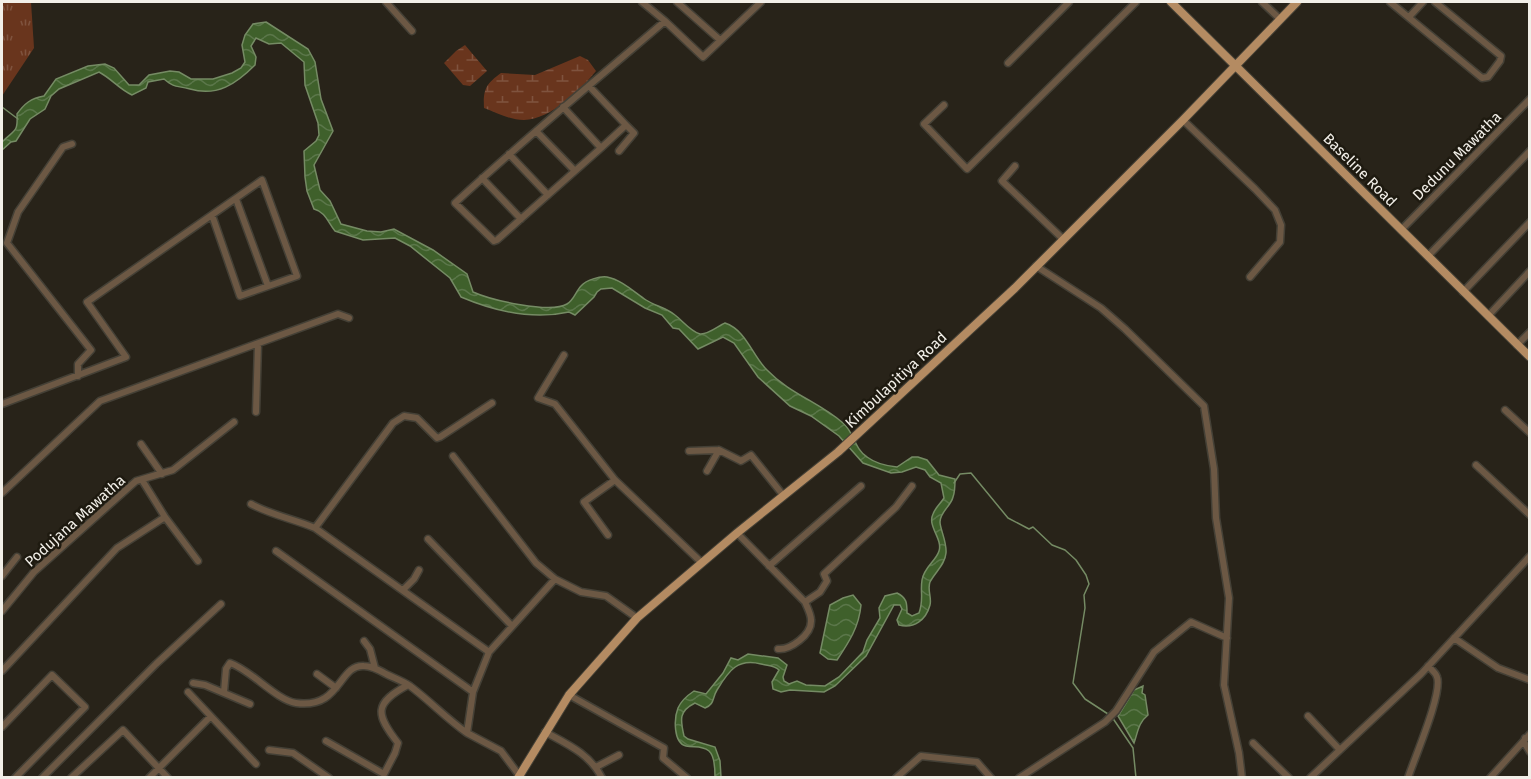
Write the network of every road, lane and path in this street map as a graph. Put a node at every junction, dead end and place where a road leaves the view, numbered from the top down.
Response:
1 (386, 2) edge
2 (642, 2) edge
3 (677, 2) edge
4 (761, 2) edge
5 (1069, 2) edge
6 (1136, 2) edge
7 (1171, 2) edge
8 (1262, 2) edge
9 (1297, 2) edge
10 (1390, 2) edge
11 (1423, 2) edge
12 (1435, 2) edge
13 (1409, 17) junction
14 (1280, 19) junction
15 (665, 21) junction
16 (412, 31) dead end
17 (720, 40) junction
18 (1008, 63) dead end
19 (1235, 65) junction
20 (588, 86) junction
21 (1530, 99) edge
22 (944, 105) dead end
23 (563, 107) junction
24 (1183, 120) junction
25 (626, 125) junction
26 (536, 131) junction
27 (72, 144) dead end
28 (601, 148) junction
29 (619, 151) dead end
30 (1530, 152) edge
31 (509, 154) junction
32 (1016, 166) dead end
33 (574, 171) junction
34 (482, 178) junction
35 (548, 195) junction
36 (236, 199) junction
37 (212, 216) junction
38 (521, 219) junction
39 (1530, 222) edge
40 (1401, 230) junction
41 (1063, 239) junction
42 (1428, 256) junction
43 (1036, 266) junction
44 (1530, 271) edge
45 (1250, 277) dead end
46 (268, 286) junction
47 (1463, 292) junction
48 (1488, 316) junction
49 (349, 318) dead end
50 (1530, 332) edge
51 (258, 344) junction
52 (1518, 345) junction
53 (564, 355) dead end
54 (1530, 357) edge
55 (78, 376) junction
56 (492, 403) dead end
57 (2, 404) edge
58 (1505, 410) dead end
59 (256, 412) dead end
60 (234, 422) dead end
61 (1530, 433) edge
62 (141, 444) dead end
63 (719, 450) junction
64 (689, 451) dead end
65 (453, 456) dead end
66 (1476, 465) dead end
67 (707, 471) dead end
68 (162, 474) junction
69 (142, 480) junction
70 (615, 480) junction
71 (861, 486) dead end
72 (912, 486) dead end
73 (2, 493) edge
74 (783, 495) junction
75 (251, 504) dead end
76 (1530, 515) edge
77 (165, 517) junction
78 (315, 528) junction
79 (737, 532) junction
80 (608, 534) dead end
81 (428, 539) dead end
82 (276, 550) dead end
83 (1530, 556) edge
84 (17, 557) dead end
85 (198, 561) dead end
86 (702, 563) junction
87 (769, 566) junction
88 (419, 570) dead end
89 (2, 576) edge
90 (555, 579) junction
91 (403, 590) junction
92 (805, 602) junction
93 (221, 604) dead end
94 (2, 611) edge
95 (637, 618) junction
96 (512, 626) junction
97 (1227, 638) junction
98 (1454, 638) junction
99 (364, 641) dead end
100 (778, 649) dead end
101 (489, 652) junction
102 (1428, 666) junction
103 (375, 668) junction
104 (2, 671) edge
105 (317, 674) dead end
106 (1530, 680) edge
107 (193, 683) dead end
108 (408, 685) junction
109 (336, 688) junction
110 (188, 692) dead end
111 (224, 692) junction
112 (473, 692) junction
113 (569, 695) junction
114 (250, 704) dead end
115 (1308, 716) dead end
116 (210, 717) junction
117 (2, 727) edge
118 (545, 732) junction
119 (467, 733) junction
120 (1527, 736) edge
121 (326, 741) dead end
122 (1253, 743) dead end
123 (269, 750) dead end
124 (1340, 750) junction
125 (1530, 752) edge
126 (619, 756) dead end
127 (256, 764) dead end
128 (596, 767) junction
129 (159, 768) junction
130 (383, 776) edge
131 (519, 776) edge
132 (15, 777) edge
133 (42, 777) edge
134 (71, 777) edge
135 (149, 777) edge
136 (168, 777) edge
137 (329, 777) edge
138 (602, 777) edge
139 (687, 777) edge
140 (896, 777) edge
141 (991, 777) edge
142 (1019, 777) edge
143 (1242, 777) edge
144 (1289, 777) edge
145 (1310, 777) edge
146 (1408, 777) edge
147 (1490, 777) edge

1 - 16 street
2 - 15 street
3 - 17 street
4 - 17 street
5 - 18 street
6 - 22 street
7 - 19 main road, Baseline Road
8 - 14 street
9 - 14 main road, Kimbulapitiya Road
10 - 13 street
11 - 13 street
12 - 13 street
14 - 19 main road, Kimbulapitiya Road
15 - 17 street
15 - 20 street
19 - 24 main road, Kimbulapitiya Road
19 - 40 main road, Baseline Road
20 - 23 street
20 - 25 street
21 - 40 street, Dedunu Mawatha
23 - 26 street
23 - 28 street
24 - 41 main road, Kimbulapitiya Road
24 - 45 street
25 - 28 street
25 - 29 street
26 - 31 street
26 - 33 street
27 - 55 street
28 - 33 street
30 - 42 street
31 - 34 street
31 - 35 street
32 - 41 street
33 - 35 street
34 - 38 street
34 - 38 street
35 - 38 street
36 - 37 street
36 - 46 street
36 - 46 street
37 - 46 street
37 - 55 street
39 - 47 street
40 - 42 main road, Baseline Road
41 - 43 main road, Kimbulapitiya Road
42 - 47 main road, Baseline Road
43 - 74 main road, Kimbulapitiya Road
43 - 97 street
44 - 48 street
47 - 48 main road, Baseline Road
48 - 52 main road, Baseline Road
49 - 51 street
50 - 52 street
51 - 59 street
51 - 73 street
52 - 54 main road, Baseline Road
53 - 70 street
55 - 57 street
56 - 78 street
58 - 61 street
60 - 68 street, Podujana Mawatha
62 - 68 street
63 - 64 street
63 - 67 street
63 - 74 street
65 - 90 street
66 - 76 street
68 - 69 street, Podujana Mawatha
69 - 77 street
69 - 94 street, Podujana Mawatha
70 - 80 street
70 - 86 street
71 - 87 street
72 - 92 street
74 - 79 main road, Kimbulapitiya Road
75 - 78 street
77 - 85 street
77 - 104 street
78 - 91 street
79 - 86 main road, Kimbulapitiya Road
79 - 87 street
81 - 96 street
82 - 112 street
83 - 98 street
84 - 89 street
86 - 95 main road, Kimbulapitiya Road
87 - 92 street
88 - 91 street
90 - 95 street
90 - 96 street
91 - 101 street
92 - 100 street
93 - 133 street
95 - 113 main road, Kimbulapitiya Road
96 - 101 street
97 - 142 street
97 - 143 street
98 - 102 street
98 - 106 street
99 - 103 street
101 - 112 street
102 - 124 street
102 - 146 street
103 - 108 street
103 - 109 street
105 - 109 street
107 - 111 street
108 - 119 street
108 - 130 street
109 - 111 street
110 - 116 street
111 - 114 street
112 - 119 street
113 - 118 main road, Kimbulapitiya Road
113 - 139 street
115 - 124 street
116 - 127 street
116 - 129 street
117 - 132 street
118 - 128 street
118 - 131 main road, Kimbulapitiya Road
119 - 131 street
120 - 125 street
120 - 147 street
121 - 130 street
122 - 144 street
123 - 137 street
124 - 145 street
126 - 128 street
128 - 138 street
129 - 134 street
129 - 135 street
129 - 136 street
140 - 141 street

